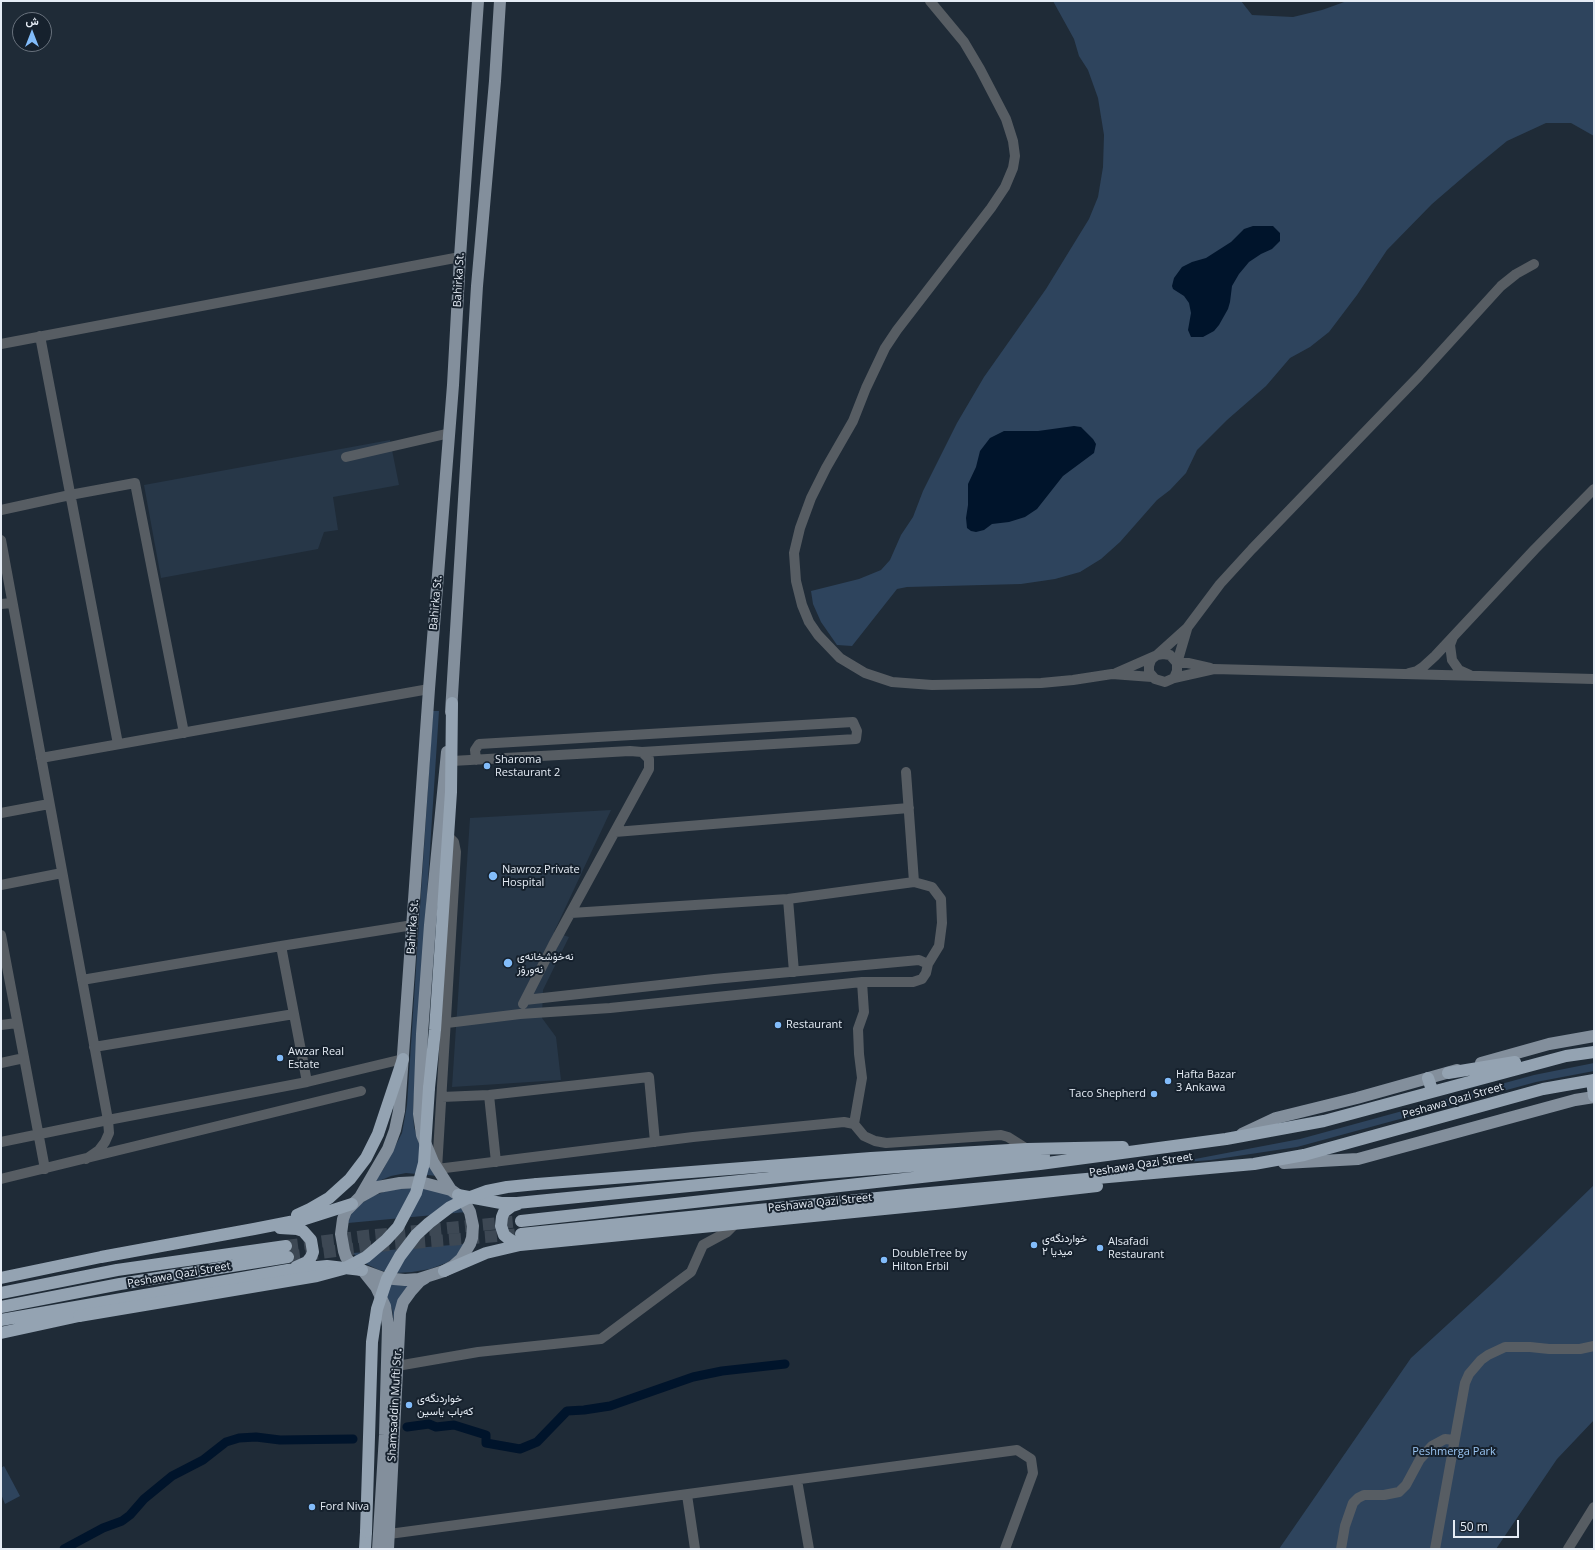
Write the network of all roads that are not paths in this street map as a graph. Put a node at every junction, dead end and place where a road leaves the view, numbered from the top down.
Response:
1 (478, 1) edge
2 (500, 1) edge
3 (930, 1) edge
4 (460, 257) junction
5 (1534, 264) dead end
6 (40, 336) junction
7 (1, 344) edge
8 (450, 433) junction
9 (346, 457) dead end
10 (1594, 489) edge
11 (70, 495) junction
12 (1, 510) edge
13 (1, 540) edge
14 (12, 603) junction
15 (1, 604) edge
16 (1187, 628) junction
17 (1456, 632) junction
18 (1157, 655) junction
19 (1177, 663) junction
20 (1214, 669) junction
21 (1112, 674) junction
22 (1396, 675) junction
23 (1152, 677) junction
24 (1480, 677) junction
25 (1174, 678) junction
26 (1594, 679) edge
27 (429, 688) junction
28 (452, 703) junction
29 (184, 733) junction
30 (118, 744) junction
31 (642, 752) junction
32 (41, 758) junction
33 (476, 760) junction
34 (452, 761) junction
35 (906, 772) dead end
36 (49, 804) junction
37 (909, 808) junction
38 (1, 813) edge
39 (615, 832) junction
40 (448, 836) junction
41 (62, 873) junction
42 (914, 882) junction
43 (1, 885) edge
44 (788, 899) junction
45 (570, 913) junction
46 (413, 925) junction
47 (1, 935) edge
48 (281, 946) junction
49 (3, 953) edge
50 (928, 964) junction
51 (794, 972) junction
52 (82, 980) junction
53 (862, 982) junction
54 (525, 1000) junction
55 (294, 1014) junction
56 (520, 1014) junction
57 (17, 1023) junction
58 (447, 1023) junction
59 (1, 1026) edge
60 (1594, 1036) edge
61 (94, 1047) junction
62 (1594, 1052) edge
63 (1566, 1056) junction
64 (24, 1058) junction
65 (403, 1059) junction
66 (1, 1063) edge
67 (1448, 1073) junction
68 (1428, 1078) junction
69 (1593, 1080) edge
70 (307, 1082) junction
71 (1432, 1090) junction
72 (361, 1091) dead end
73 (490, 1095) junction
74 (1594, 1096) edge
75 (442, 1097) junction
76 (108, 1120) junction
77 (854, 1124) junction
78 (39, 1134) junction
79 (1222, 1140) junction
80 (1, 1142) edge
81 (655, 1142) junction
82 (1124, 1147) junction
83 (1027, 1148) junction
84 (86, 1159) junction
85 (496, 1162) junction
86 (1254, 1164) junction
87 (437, 1168) junction
88 (45, 1169) junction
89 (1201, 1169) junction
90 (1, 1179) edge
91 (454, 1193) junction
92 (356, 1200) junction
93 (525, 1202) junction
94 (521, 1221) tunnel mouth
95 (734, 1225) junction
96 (254, 1230) junction
97 (231, 1234) junction
98 (521, 1234) tunnel mouth
99 (536, 1243) junction
100 (288, 1270) junction
101 (362, 1270) junction
102 (444, 1271) junction
103 (432, 1274) junction
104 (1, 1278) edge
105 (1, 1293) edge
106 (1, 1307) edge
107 (1, 1320) edge
108 (1, 1333) edge
109 (1594, 1346) edge
110 (397, 1366) junction
111 (1454, 1440) junction
112 (797, 1480) junction
113 (687, 1495) junction
114 (1594, 1507) edge
115 (389, 1534) junction
116 (366, 1549) edge
117 (378, 1549) edge
118 (388, 1549) edge
119 (694, 1549) edge
120 (809, 1549) edge
121 (1005, 1549) edge
122 (1341, 1549) edge
123 (1435, 1549) edge
124 (1568, 1549) edge

1 - 4 main road, Bahirka St.
2 - 28 main road, Bahirka St.
3 - 21 street
4 - 6 street
4 - 8 main road, Bahirka St.
5 - 16 street
6 - 7 street
6 - 11 street
8 - 9 street
8 - 27 main road, Bahirka St.
10 - 17 street
11 - 12 street
11 - 29 street
11 - 30 street
13 - 14 street
14 - 15 street
14 - 32 street
16 - 18 street
16 - 19 street
17 - 22 street
17 - 24 street
18 - 19 street
18 - 21 street
18 - 23 street
19 - 20 street
19 - 25 street
20 - 22 street
20 - 25 street
21 - 23 street
22 - 24 street
23 - 25 street
24 - 26 street
27 - 29 street
27 - 46 main road, Bahirka St.
28 - 34 highway
28 - 87 main road, Bahirka St.
29 - 30 street
30 - 32 street
31 - 33 street
31 - 33 street
31 - 39 street
32 - 36 street
33 - 34 street
34 - 40 highway
35 - 37 street
36 - 38 street
36 - 41 street
37 - 39 street
37 - 42 street
39 - 45 street
40 - 58 street
40 - 108 highway, bridge
41 - 43 street
41 - 52 street
42 - 44 street
42 - 50 street
44 - 45 street
44 - 51 street
45 - 54 street
46 - 48 street
46 - 65 main road, Bahirka St.
47 - 49 street
48 - 52 street
48 - 55 street
49 - 57 street
50 - 51 street
50 - 53 street
51 - 54 street
52 - 61 street
53 - 56 street
53 - 77 street
54 - 56 street
55 - 61 street
55 - 70 street
56 - 58 street
57 - 59 street
57 - 64 street
58 - 75 street
60 - 67 main road
61 - 76 street
62 - 63 highway, Peshawa Qazi Street
63 - 67 highway
63 - 71 highway, Peshawa Qazi Street
64 - 66 street
64 - 78 street
65 - 70 street
65 - 92 main road, Bahirka St.
65 - 97 highway
67 - 68 main road
68 - 71 highway
68 - 79 main road
69 - 74 highway
69 - 86 highway, Peshawa Qazi Street
70 - 76 street
71 - 79 highway, Peshawa Qazi Street
72 - 84 street
73 - 75 street
73 - 81 street
73 - 85 street
74 - 86 main road
75 - 87 street
76 - 78 street
76 - 84 street
77 - 81 street
77 - 83 street
78 - 80 street
78 - 88 street
79 - 82 highway, Peshawa Qazi Street
79 - 94 highway, Peshawa Qazi Street
81 - 85 street
82 - 83 highway
82 - 93 highway, Peshawa Qazi Street
83 - 116 highway, bridge
84 - 88 street
85 - 87 street
86 - 89 highway, Peshawa Qazi Street
87 - 91 main road, Bahirka St.
88 - 90 street
89 - 95 highway, Peshawa Qazi Street
89 - 98 highway, Peshawa Qazi Street
91 - 92 main road, Peshawa Qazi Street
91 - 93 highway, Peshawa Qazi Street
91 - 102 main road, Peshawa Qazi Street
92 - 96 highway, Peshawa Qazi Street
92 - 101 main road, Peshawa Qazi Street
93 - 99 highway
95 - 99 highway, Peshawa Qazi Street
95 - 110 street
96 - 97 highway, Peshawa Qazi Street
96 - 100 highway
97 - 104 highway, Peshawa Qazi Street
99 - 102 highway, Peshawa Qazi Street
100 - 101 highway, Peshawa Qazi Street
100 - 107 highway, Peshawa Qazi Street
101 - 103 main road, Peshawa Qazi Street
101 - 117 main road, Shamsaddin Mufti Str.
102 - 103 main road, Peshawa Qazi Street
103 - 110 main road, Shamsaddin Mufti Str.
105 - 106 highway, Peshawa Qazi Street
109 - 111 street
110 - 115 main road, Shamsaddin Mufti Str.
111 - 122 street
111 - 123 street
112 - 113 street
112 - 120 street
112 - 121 street
113 - 115 street
113 - 119 street
114 - 124 street
115 - 118 main road, Shamsaddin Mufti Str.

